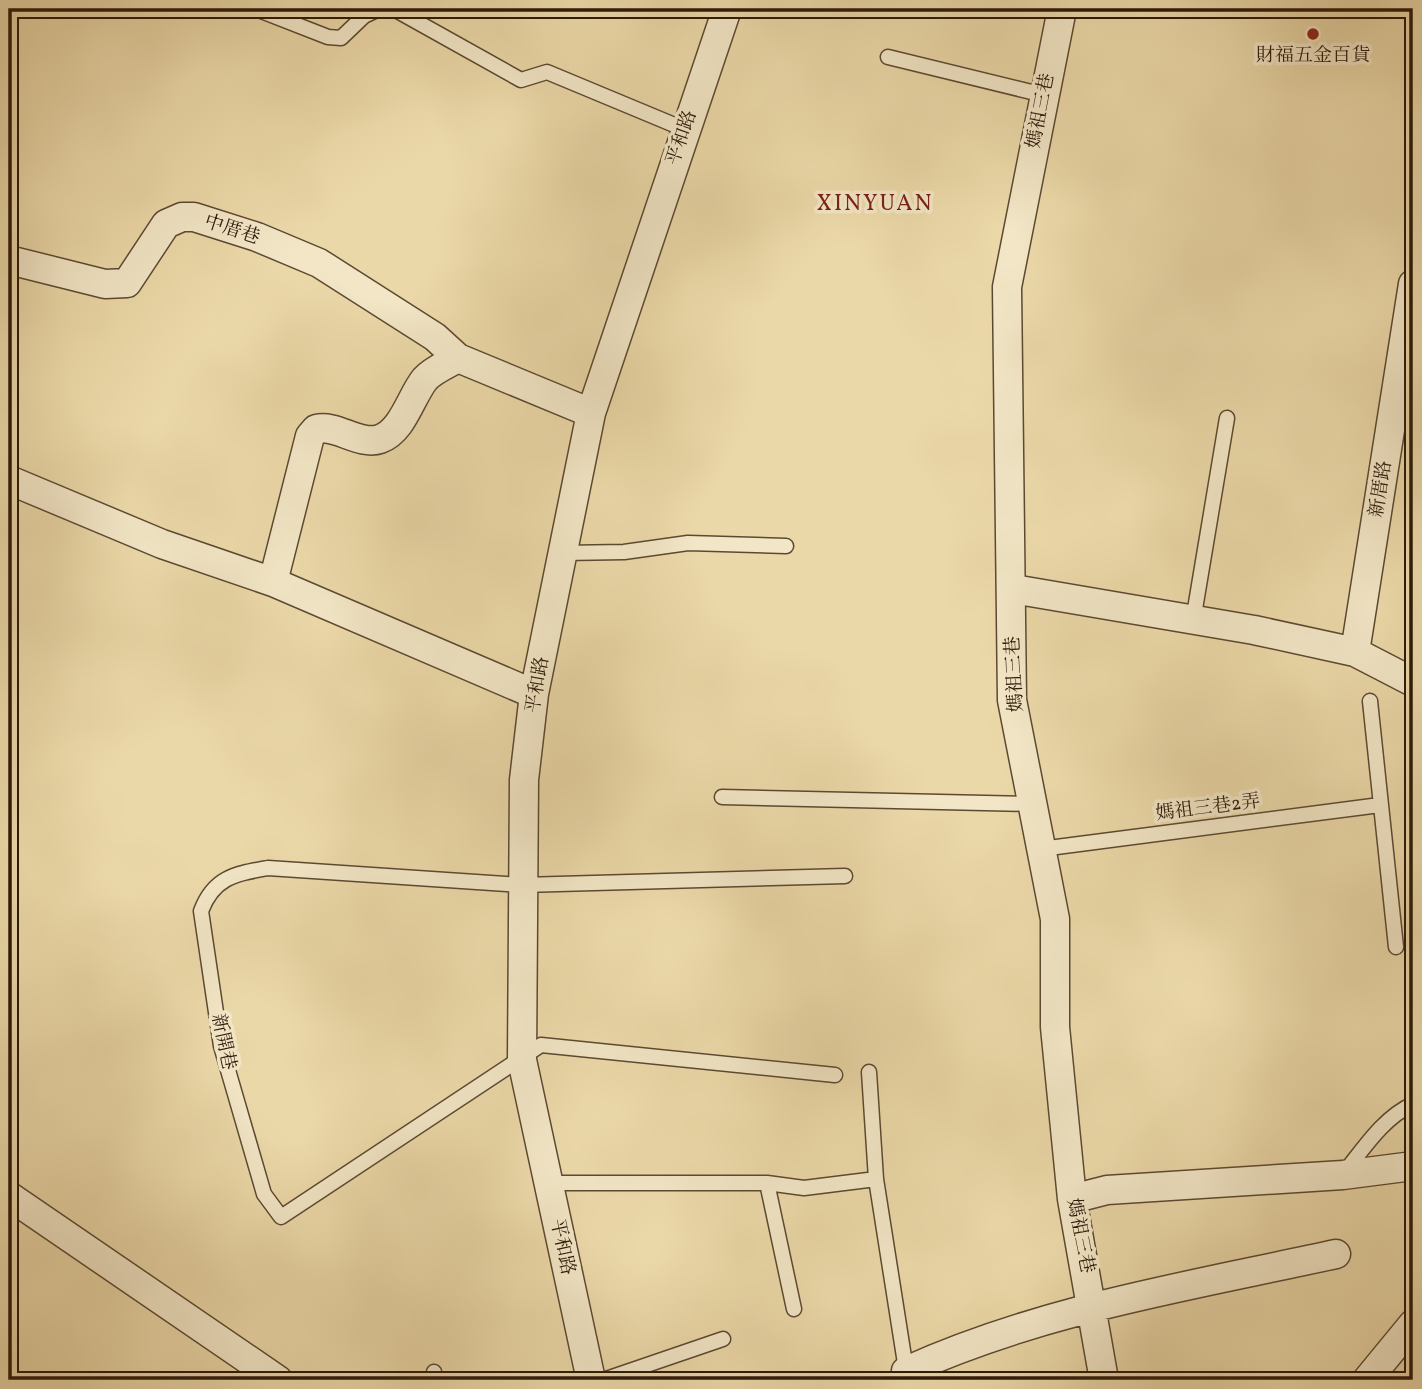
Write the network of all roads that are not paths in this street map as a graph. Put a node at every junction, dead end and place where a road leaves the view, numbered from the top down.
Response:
1 (256, 9) edge
2 (379, 9) edge
3 (394, 9) edge
4 (727, 9) edge
5 (1062, 9) edge
6 (888, 57) dead end
7 (1044, 95) junction
8 (684, 129) junction
9 (9, 260) edge
10 (1413, 284) edge
11 (458, 358) junction
12 (591, 413) junction
13 (1227, 418) dead end
14 (9, 480) edge
15 (786, 546) dead end
16 (563, 553) junction
17 (273, 582) junction
18 (1013, 589) junction
19 (1193, 621) junction
20 (1355, 652) junction
21 (1413, 682) edge
22 (534, 694) junction
23 (1370, 701) dead end
24 (722, 797) dead end
25 (1033, 804) junction
26 (1380, 805) junction
27 (1041, 849) junction
28 (845, 876) dead end
29 (522, 885) junction
30 (1396, 947) dead end
31 (523, 1060) junction
32 (869, 1072) dead end
33 (835, 1075) dead end
34 (1413, 1104) edge
35 (1413, 1166) edge
36 (1343, 1175) junction
37 (876, 1179) junction
38 (548, 1183) junction
39 (767, 1183) junction
40 (9, 1196) edge
41 (1072, 1199) junction
42 (1336, 1254) dead end
43 (1093, 1305) junction
44 (794, 1309) dead end
45 (1413, 1324) edge
46 (723, 1339) dead end
47 (907, 1376) edge
48 (278, 1380) edge
49 (591, 1380) edge
50 (603, 1380) edge
51 (1104, 1380) edge
52 (1367, 1380) edge

1 - 2 lane
3 - 8 lane
4 - 8 street, 平和路
5 - 7 street, 媽祖三巷
6 - 7 lane
7 - 18 street, 媽祖三巷
8 - 12 street, 平和路
9 - 11 street, 中厝巷
10 - 20 street, 新厝路
11 - 12 street, 中厝巷
11 - 17 street
12 - 16 street, 平和路
13 - 19 lane
14 - 17 street
15 - 16 lane
16 - 22 street, 平和路
17 - 22 street
18 - 19 street
18 - 25 street, 媽祖三巷
19 - 20 street
20 - 21 street
22 - 29 street, 平和路
23 - 26 lane
24 - 25 lane
25 - 27 street, 媽祖三巷
26 - 27 lane, 媽祖三巷2弄
26 - 30 lane
27 - 41 street, 媽祖三巷
28 - 29 lane
29 - 31 street, 平和路
29 - 31 lane, 新開巷
31 - 33 lane
31 - 38 street, 平和路
32 - 37 lane
34 - 36 lane
35 - 36 street
36 - 41 street
37 - 39 lane
37 - 47 lane
38 - 39 lane
38 - 49 street, 平和路
39 - 44 lane
40 - 48 street
41 - 43 street, 媽祖三巷
42 - 43 street
43 - 47 street
43 - 51 street, 媽祖三巷
45 - 52 street
46 - 50 lane

